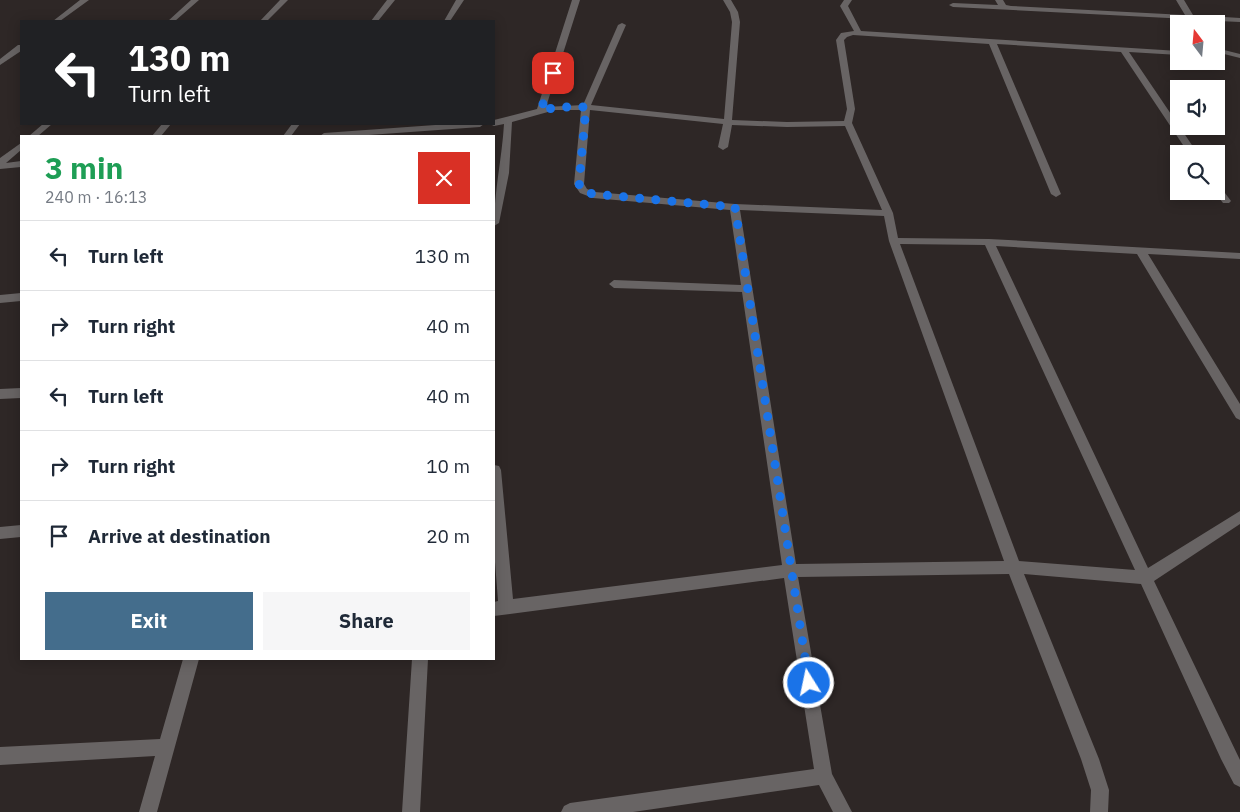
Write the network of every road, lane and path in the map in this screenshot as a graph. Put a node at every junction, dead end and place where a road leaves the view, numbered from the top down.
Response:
1 (85, 0) edge
2 (194, 0) edge
3 (284, 0) edge
4 (391, 0) edge
5 (460, 0) edge
6 (576, 0) edge
7 (727, 0) edge
8 (848, 0) edge
9 (999, 0) edge
10 (1065, 0) edge
11 (1180, 0) edge
12 (953, 5) dead end
13 (1003, 7) junction
14 (1070, 12) junction
15 (1170, 15) edge
16 (1188, 15) edge
17 (1225, 19) edge
18 (57, 20) edge
19 (172, 20) edge
20 (264, 20) edge
21 (375, 20) edge
22 (448, 20) edge
23 (1240, 20) edge
24 (622, 25) dead end
25 (859, 34) junction
26 (992, 42) junction
27 (20, 48) edge
28 (1124, 50) junction
29 (1225, 52) edge
30 (1170, 53) edge
31 (1240, 56) edge
32 (0, 63) edge
33 (586, 107) junction
34 (541, 110) junction
35 (508, 122) junction
36 (728, 122) junction
37 (495, 123) edge
38 (848, 123) junction
39 (47, 125) edge
40 (166, 125) edge
41 (463, 125) edge
42 (380, 130) edge
43 (34, 135) edge
44 (157, 135) edge
45 (333, 135) edge
46 (1188, 145) edge
47 (723, 146) dead end
48 (20, 147) edge
49 (507, 163) junction
50 (0, 164) edge
51 (20, 164) edge
52 (495, 164) edge
53 (1056, 194) dead end
54 (735, 207) junction
55 (888, 213) junction
56 (495, 220) edge
57 (894, 241) junction
58 (989, 242) junction
59 (1140, 250) junction
60 (1240, 256) edge
61 (614, 284) dead end
62 (748, 289) junction
63 (20, 297) edge
64 (0, 299) edge
65 (20, 393) edge
66 (0, 394) edge
67 (1240, 415) edge
68 (495, 496) edge
69 (1240, 517) edge
70 (20, 531) edge
71 (0, 533) edge
72 (1014, 567) junction
73 (790, 571) junction
74 (1146, 578) junction
75 (500, 607) edge
76 (191, 660) edge
77 (420, 660) edge
78 (166, 747) junction
79 (0, 756) edge
80 (824, 776) junction
81 (1240, 778) edge
82 (148, 812) edge
83 (411, 812) edge
84 (570, 812) edge
85 (843, 812) edge
86 (1100, 812) edge

1 - 18 street
2 - 19 street
3 - 20 street
4 - 21 street
5 - 22 street
6 - 34 street
7 - 36 street
8 - 25 street
9 - 13 street
10 - 14 street
11 - 16 street
12 - 13 street
13 - 14 street
14 - 15 street
17 - 23 street
24 - 33 street
25 - 26 street
25 - 38 street
26 - 28 street
26 - 53 street
27 - 32 street
28 - 30 street
28 - 46 street
29 - 31 street
33 - 34 street
33 - 36 street
33 - 54 street
34 - 35 street
35 - 37 street
35 - 49 street
36 - 38 street
36 - 47 street
38 - 55 street
39 - 43 street
40 - 44 street
41 - 42 street
42 - 45 street
48 - 50 street
49 - 52 street
49 - 56 street
50 - 51 street
54 - 55 street
54 - 62 street
55 - 57 street
57 - 58 street
57 - 72 street
58 - 59 street
58 - 74 street
59 - 60 street
59 - 67 street
61 - 62 street
62 - 73 street
63 - 64 street
65 - 66 street
68 - 75 street
69 - 74 street
70 - 71 street
72 - 73 street
72 - 74 street
72 - 86 street
73 - 75 street
73 - 80 street
74 - 81 street
76 - 78 street
77 - 83 street
78 - 79 street
78 - 82 street
80 - 84 street
80 - 85 street

